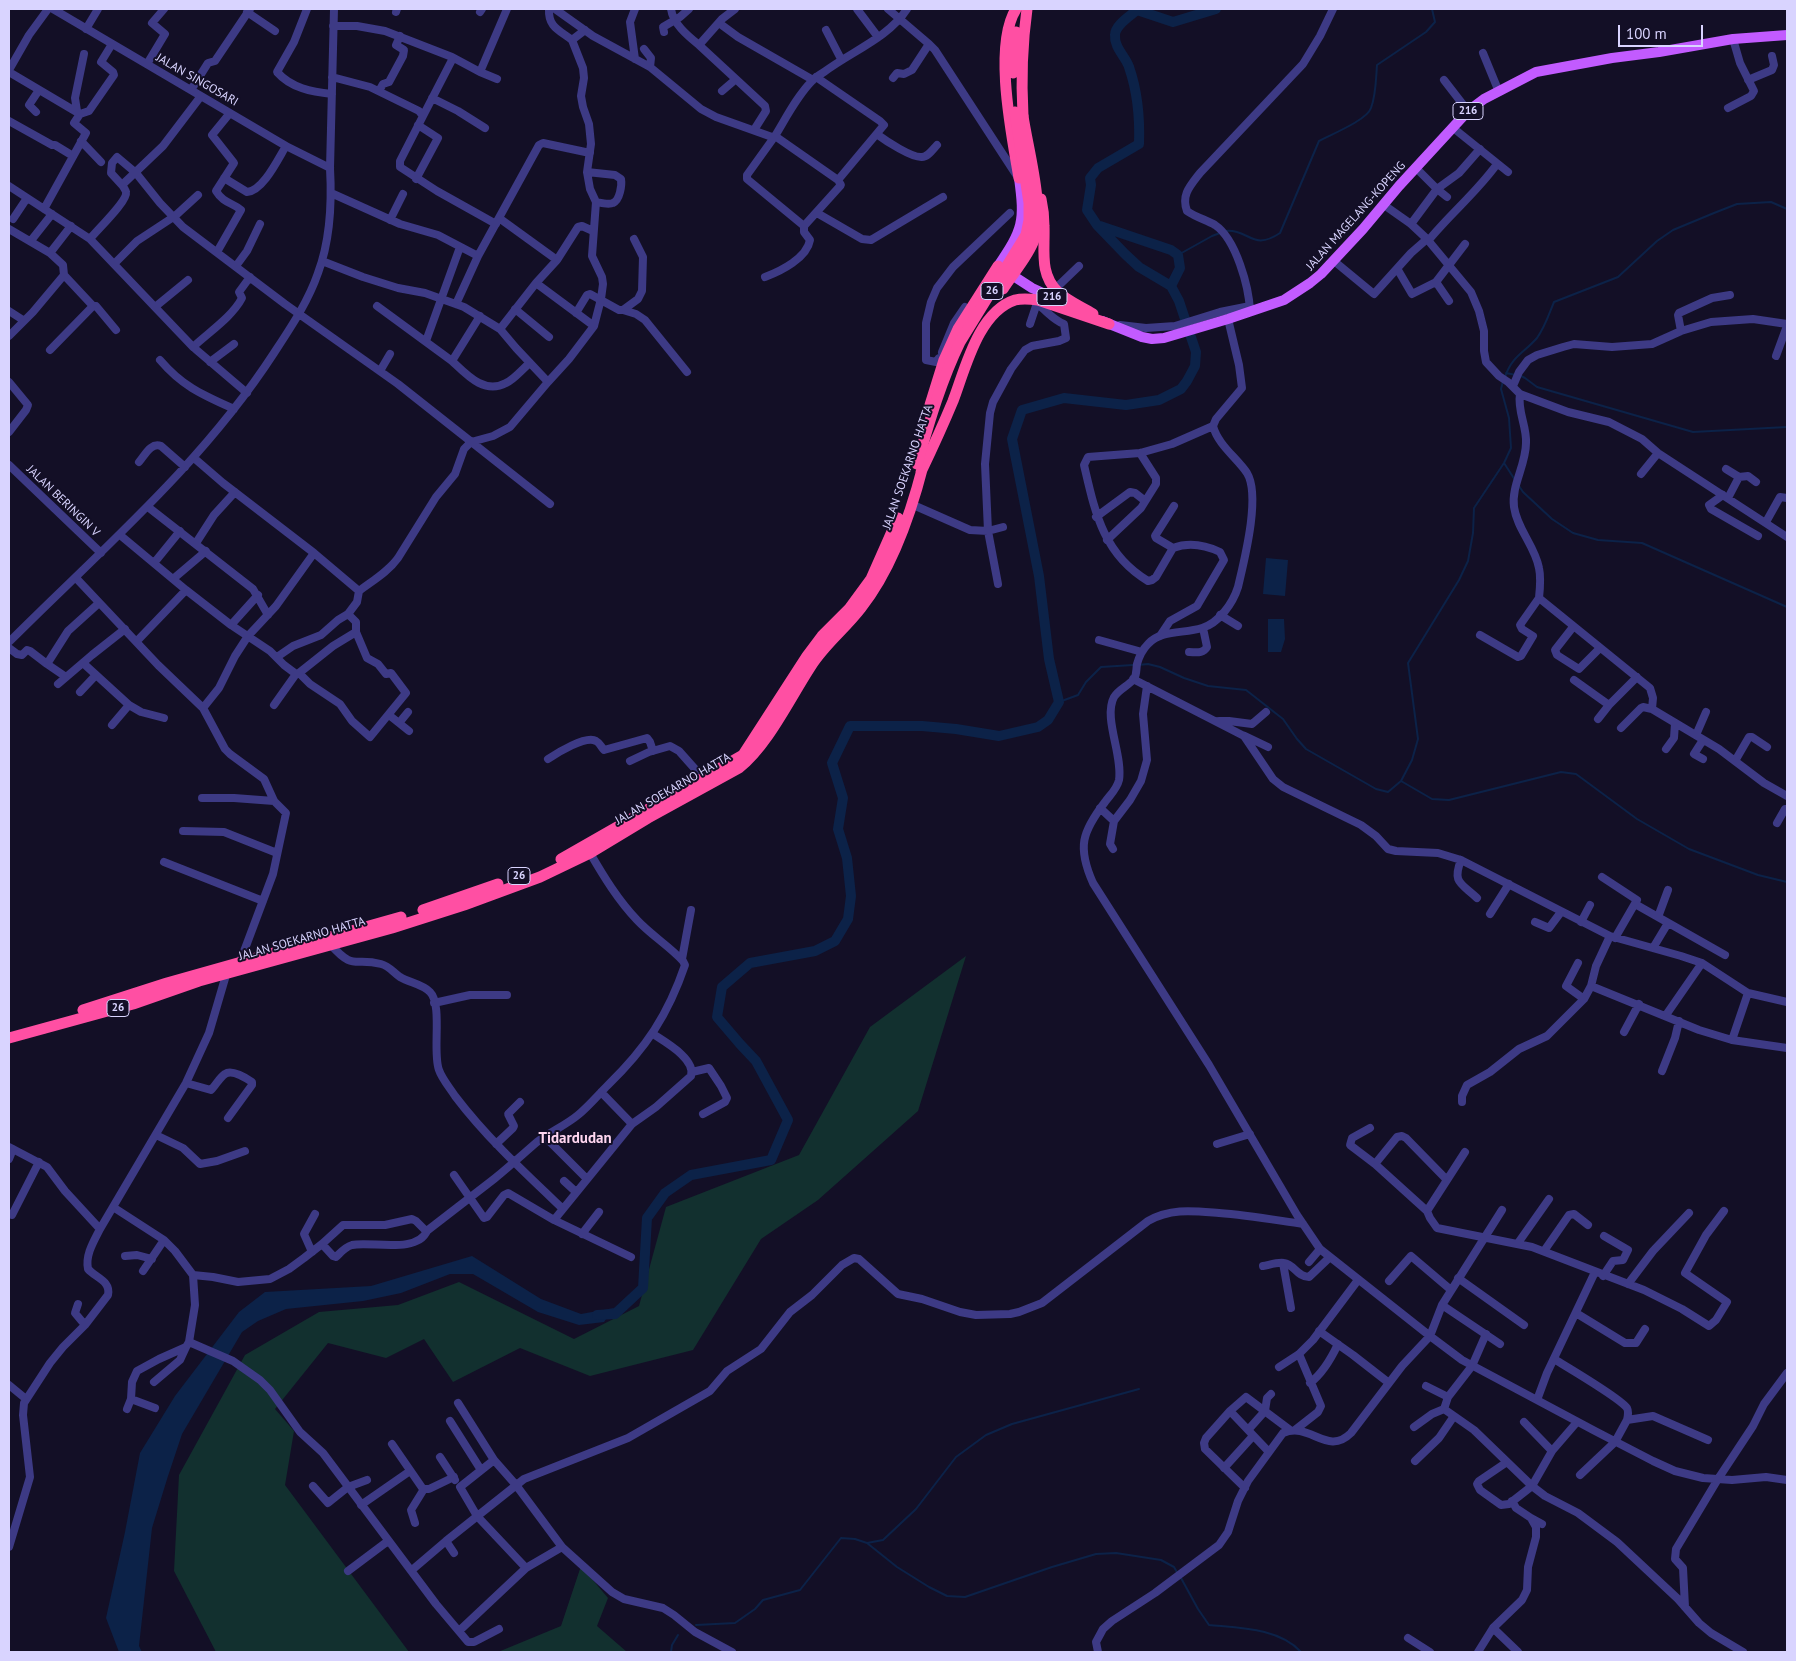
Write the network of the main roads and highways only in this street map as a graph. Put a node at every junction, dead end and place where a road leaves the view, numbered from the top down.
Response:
1 (1016, 9) edge
2 (1020, 9) edge
3 (1027, 9) edge
4 (1787, 35) edge
5 (1020, 114) junction
6 (1019, 178) joint
7 (998, 266) junction
8 (1109, 324) junction
9 (918, 469) junction
10 (737, 764) junction
11 (159, 990) junction
12 (9, 1031) edge
13 (9, 1038) edge

1 - 6 highway
2 - 5 highway, 26
3 - 5 highway, 26
4 - 8 main road, JALAN MAGELANG-KOPENG / 216
5 - 8 highway
5 - 9 highway, JALAN SOEKARNO HATTA / 26, bridge
6 - 7 main road
7 - 8 main road, JALAN MAGELANG-KOPENG / 216
7 - 9 highway
8 - 9 highway
9 - 10 highway, JALAN SOEKARNO HATTA / 26
9 - 10 highway, JALAN SOEKARNO HATTA / 26
10 - 11 highway, JALAN SOEKARNO HATTA / 26
10 - 11 highway, JALAN SOEKARNO HATTA / 26
11 - 12 highway, JALAN SOEKARNO HATTA / 26
11 - 13 highway, JALAN SOEKARNO HATTA / 26

